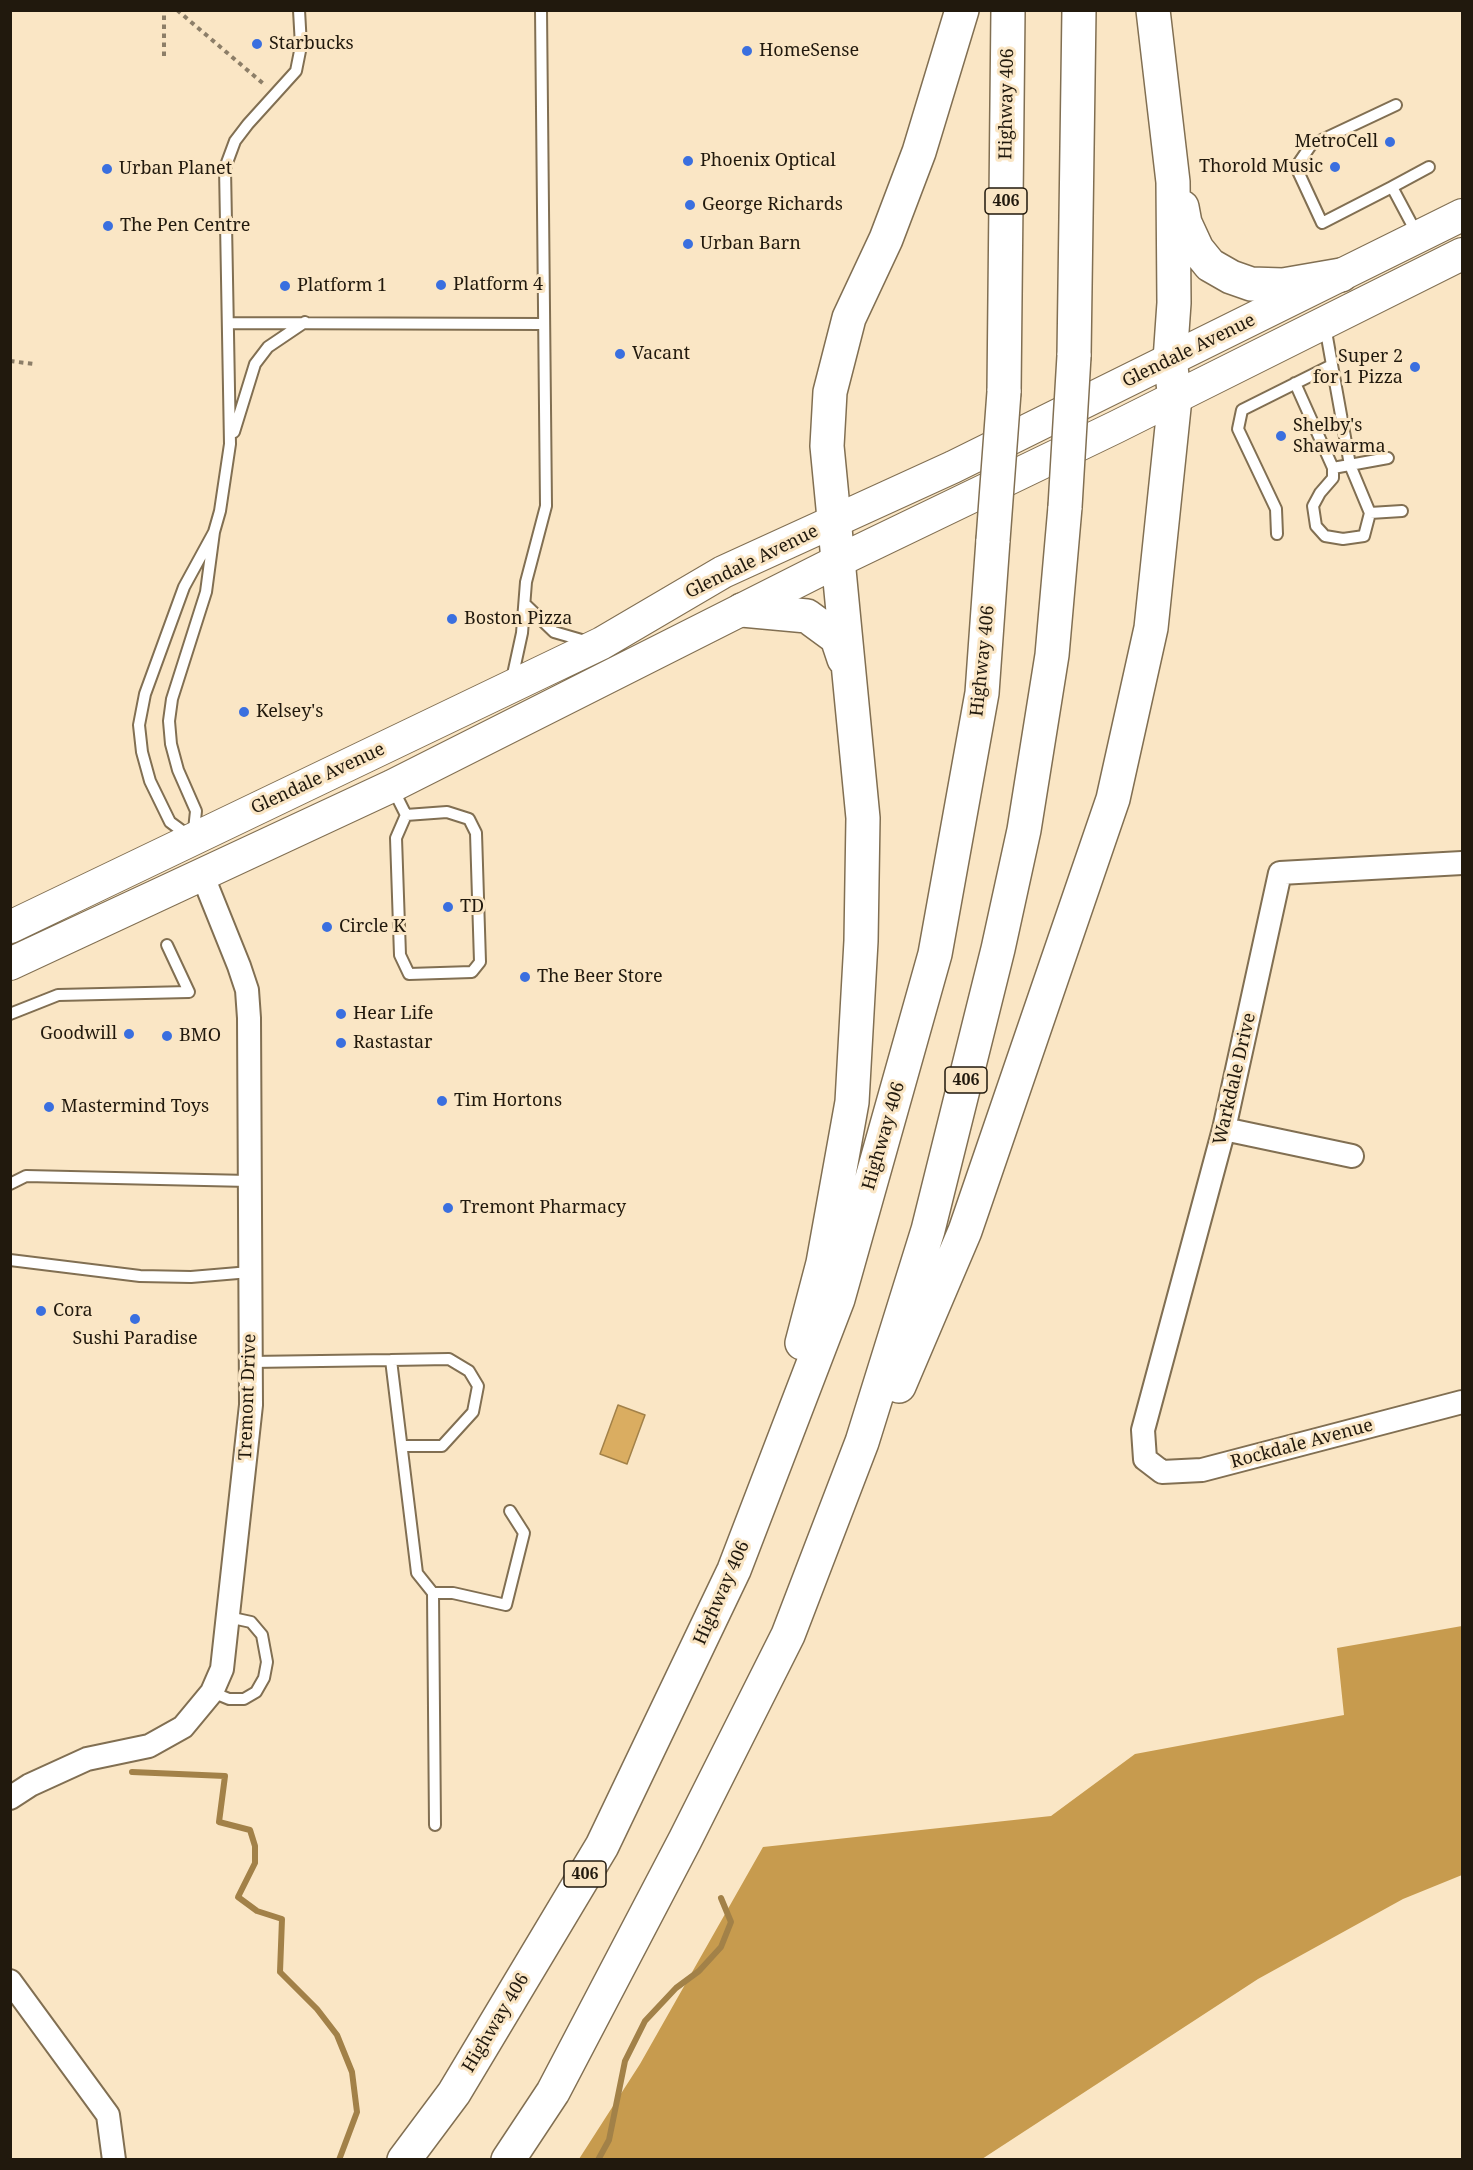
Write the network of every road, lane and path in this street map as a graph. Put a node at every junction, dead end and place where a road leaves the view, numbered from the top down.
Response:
1 (164, 10) edge
2 (177, 10) edge
3 (300, 10) edge
4 (541, 10) edge
5 (962, 10) edge
6 (1008, 10) edge
7 (1078, 10) edge
8 (1153, 10) edge
9 (164, 56) dead end
10 (254, 76) dead end
11 (1396, 105) dead end
12 (1167, 122) junction
13 (1429, 167) dead end
14 (1392, 187) junction
15 (1462, 215) edge
16 (1418, 237) junction
17 (1462, 254) edge
18 (1341, 275) junction
19 (306, 322) junction
20 (230, 323) junction
21 (1324, 323) junction
22 (543, 324) junction
23 (1170, 360) junction
24 (10, 361) edge
25 (34, 364) dead end
26 (1332, 365) junction
27 (1295, 383) junction
28 (1175, 398) junction
29 (230, 444) junction
30 (1388, 458) dead end
31 (1350, 465) junction
32 (1333, 468) junction
33 (1402, 512) dead end
34 (1370, 513) junction
35 (834, 522) junction
36 (214, 532) junction
37 (1277, 534) dead end
38 (838, 561) junction
39 (526, 605) junction
40 (742, 610) junction
41 (602, 643) junction
42 (849, 675) junction
43 (509, 688) junction
44 (392, 786) junction
45 (406, 815) junction
46 (193, 838) junction
47 (1462, 863) edge
48 (202, 874) junction
49 (10, 927) edge
50 (167, 945) dead end
51 (10, 964) edge
52 (10, 1014) edge
53 (1224, 1129) junction
54 (1352, 1156) dead end
55 (249, 1181) junction
56 (10, 1184) edge
57 (10, 1260) edge
58 (250, 1272) junction
59 (391, 1359) junction
60 (251, 1362) junction
61 (1462, 1402) edge
62 (402, 1446) junction
63 (1145, 1459) joint
64 (510, 1511) dead end
65 (734, 1570) junction
66 (433, 1593) junction
67 (228, 1617) junction
68 (788, 1635) junction
69 (212, 1692) junction
70 (10, 1798) edge
71 (435, 1825) dead end
72 (10, 1981) edge
73 (114, 2160) edge
74 (405, 2160) edge
75 (508, 2160) edge

1 - 9 path
2 - 10 path
3 - 20 lane
4 - 22 lane
5 - 35 highway
6 - 65 highway, Highway 406 / 406, bridge
7 - 68 highway, 406, bridge
8 - 12 highway
11 - 14 lane
12 - 18 highway
12 - 23 highway
13 - 14 lane
14 - 16 lane
15 - 16 main road, Glendale Avenue
16 - 18 main road, Glendale Avenue
17 - 21 main road, Glendale Avenue
18 - 23 main road, Glendale Avenue
19 - 20 lane
19 - 22 lane
19 - 29 lane
20 - 29 lane
21 - 26 lane
21 - 28 main road, Glendale Avenue
22 - 39 lane
23 - 28 highway
23 - 35 main road, Glendale Avenue
24 - 25 path
26 - 27 lane
26 - 31 lane
27 - 32 lane
27 - 37 lane
28 - 38 main road, Glendale Avenue
28 - 68 highway
29 - 36 lane
30 - 31 lane
31 - 32 lane
31 - 34 lane
32 - 34 lane
33 - 34 lane
35 - 38 highway
35 - 41 main road, Glendale Avenue
36 - 46 lane
36 - 46 lane
38 - 40 main road, Glendale Avenue
38 - 42 highway
39 - 41 lane
39 - 43 lane
40 - 42 highway
40 - 44 main road, Glendale Avenue
41 - 43 main road, Glendale Avenue
42 - 65 highway
43 - 46 main road, Glendale Avenue
44 - 45 lane
44 - 48 main road, Glendale Avenue
45 - 45 lane
46 - 48 main road
46 - 49 main road, Glendale Avenue
47 - 53 street, Warkdale Drive
48 - 51 main road, Glendale Avenue
48 - 55 street, Tremont Drive
50 - 52 lane
53 - 54 street
53 - 63 street, Warkdale Drive
55 - 56 lane
55 - 58 street, Tremont Drive
57 - 58 lane
58 - 60 street, Tremont Drive
59 - 60 lane
59 - 62 lane
59 - 62 lane
60 - 67 street, Tremont Drive
61 - 63 street, Rockdale Avenue
62 - 66 lane
64 - 66 lane
65 - 74 highway, Highway 406 / 406
66 - 71 lane
67 - 69 street, Tremont Drive
67 - 69 lane
68 - 75 highway, 406
69 - 70 street, Tremont Drive
72 - 73 street

